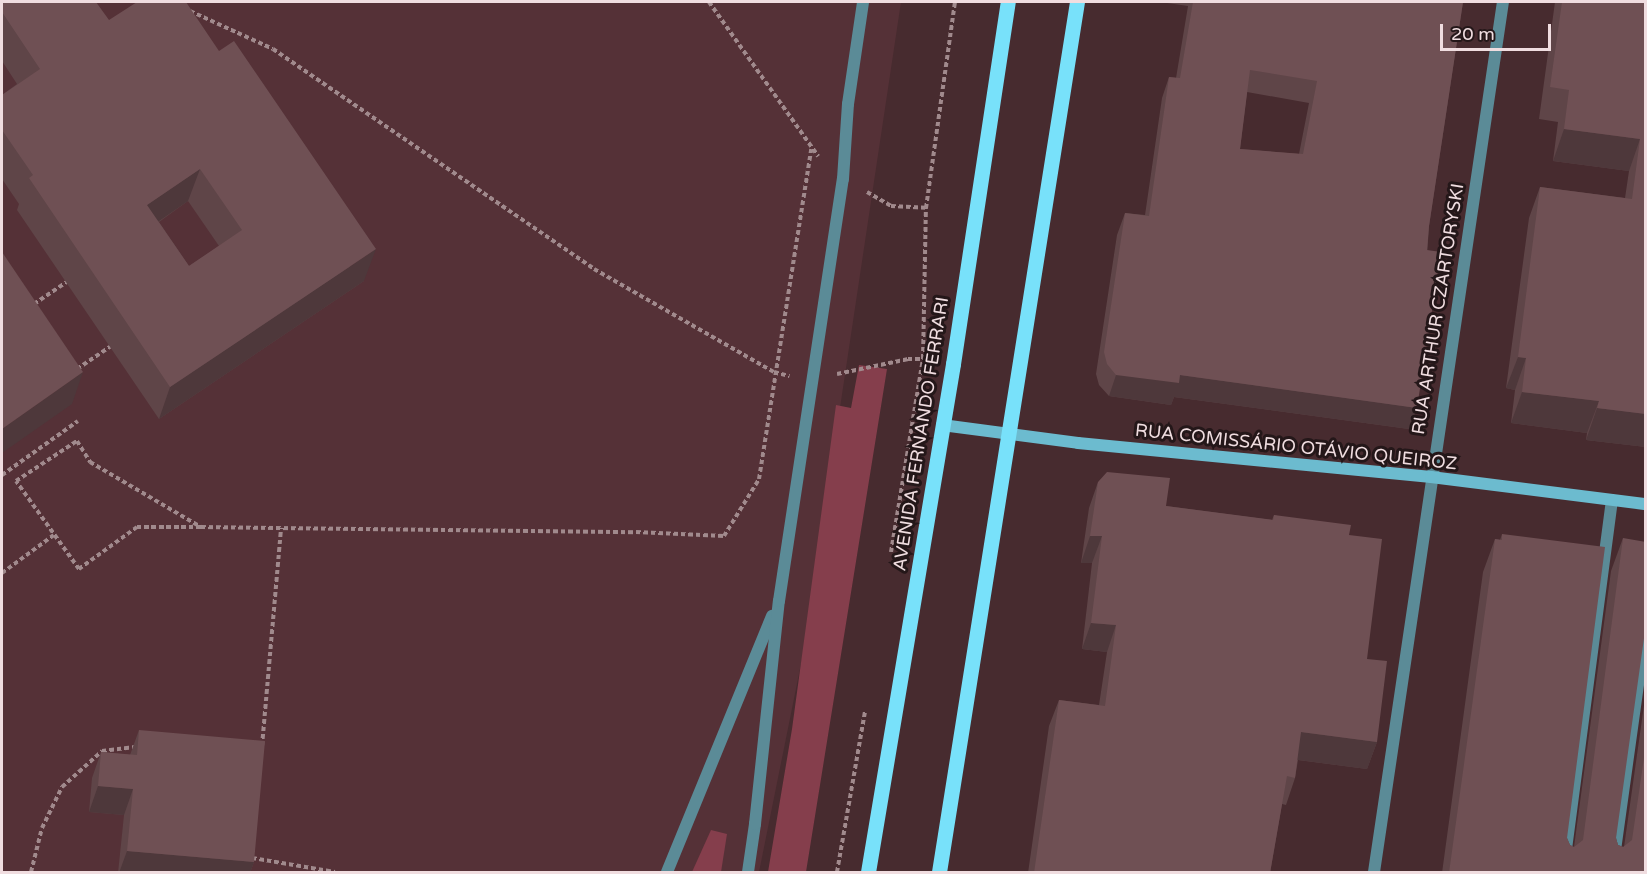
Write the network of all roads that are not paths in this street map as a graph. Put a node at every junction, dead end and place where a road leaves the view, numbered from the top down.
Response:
1 (863, 2) edge
2 (1008, 2) edge
3 (1077, 2) edge
4 (1503, 2) edge
5 (942, 425) junction
6 (1008, 435) junction
7 (1431, 477) junction
8 (1612, 500) junction
9 (1646, 504) edge
10 (778, 601) junction
11 (1646, 627) edge
12 (667, 873) edge
13 (748, 873) edge
14 (868, 873) edge
15 (939, 873) edge
16 (1374, 873) edge
17 (1563, 873) edge
18 (1612, 873) edge

1 - 10 street
2 - 5 main road, AVENIDA FERNANDO FERRARI
3 - 6 main road
4 - 7 street, RUA ARTHUR CZARTORYSKI
5 - 6 street, RUA COMISSÁRIO OTÁVIO QUEIROZ
5 - 14 main road, AVENIDA FERNANDO FERRARI
6 - 7 street, RUA COMISSÁRIO OTÁVIO QUEIROZ
6 - 15 main road
7 - 8 street, RUA COMISSÁRIO OTÁVIO QUEIROZ
7 - 16 street, RUA ARTHUR CZARTORYSKI
8 - 9 street, RUA COMISSÁRIO OTÁVIO QUEIROZ
8 - 17 street
10 - 12 street
10 - 13 street
11 - 18 street

